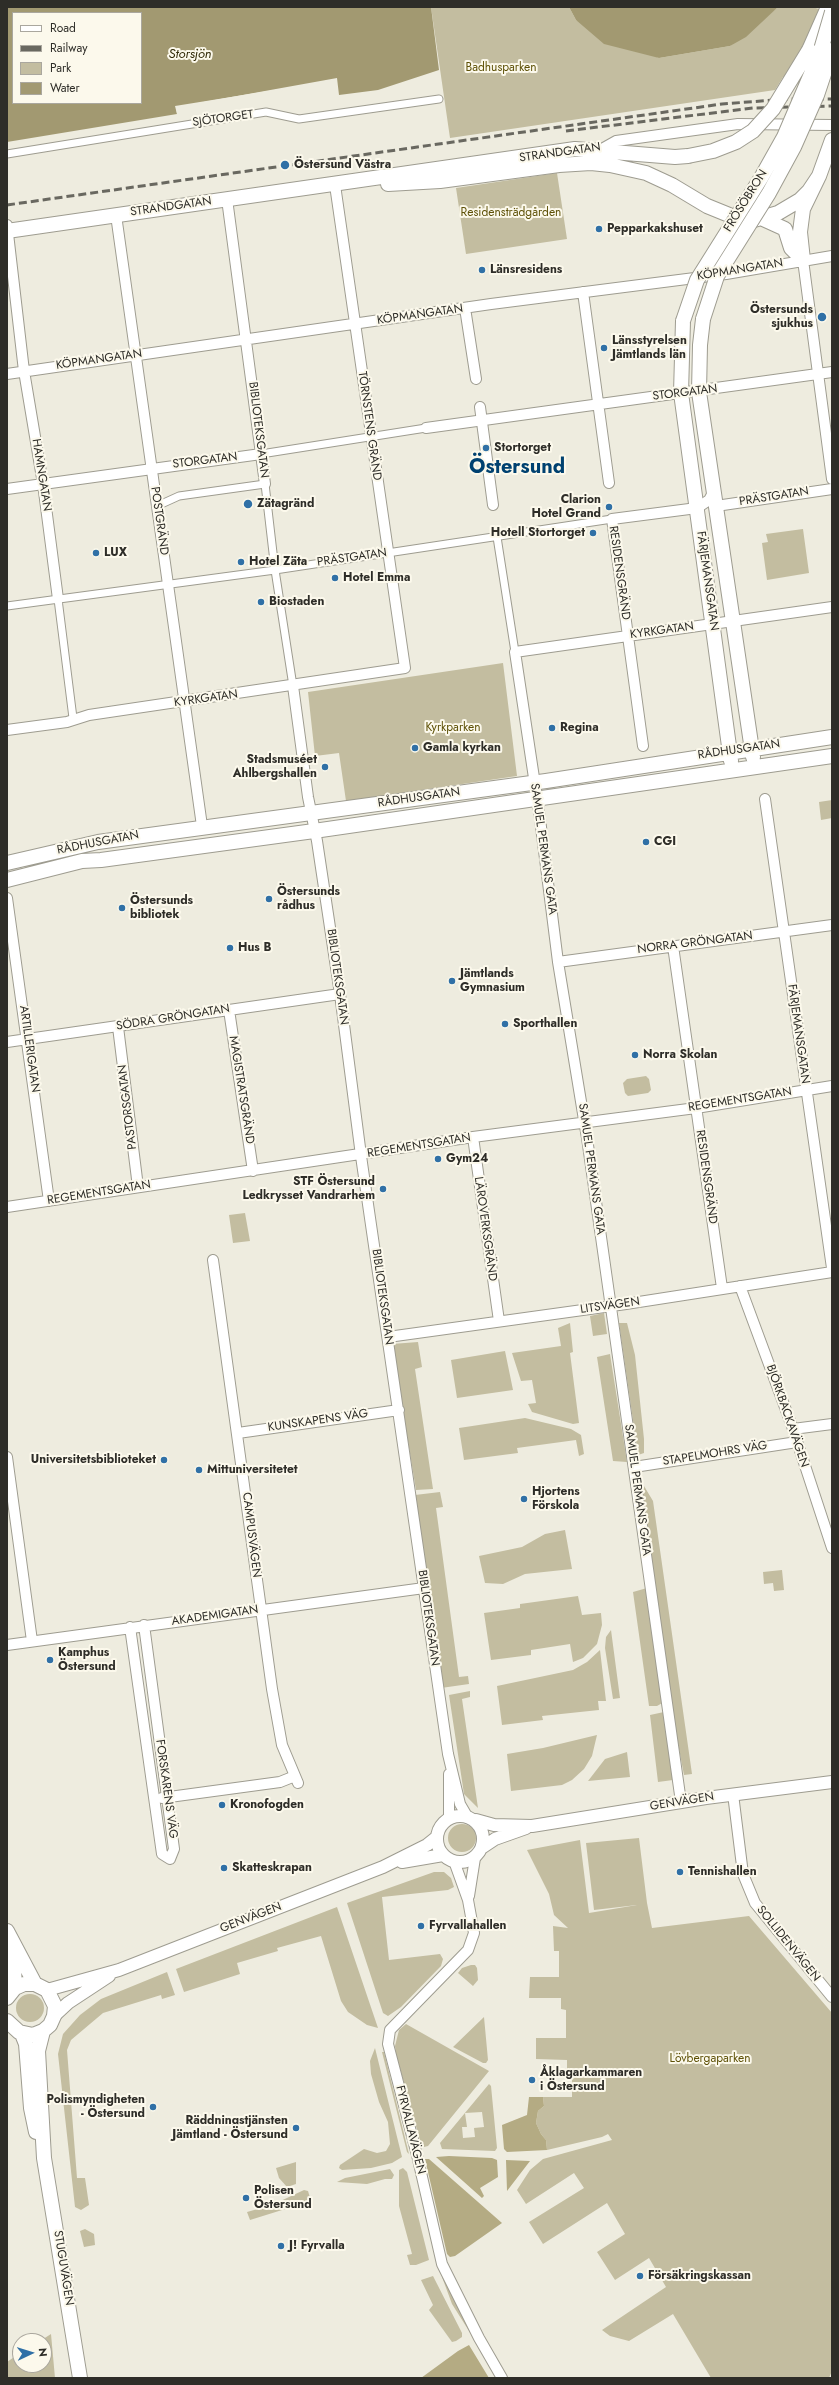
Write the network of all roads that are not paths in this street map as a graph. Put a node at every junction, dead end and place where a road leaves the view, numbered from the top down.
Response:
1 (828, 7) edge
2 (832, 12) edge
3 (832, 50) edge
4 (439, 99) dead end
5 (832, 125) edge
6 (832, 140) edge
7 (600, 150) junction
8 (7, 154) edge
9 (819, 176) junction
10 (335, 184) junction
11 (227, 199) junction
12 (116, 215) junction
13 (764, 219) junction
14 (7, 229) edge
15 (832, 256) edge
16 (803, 260) junction
17 (583, 292) junction
18 (465, 308) junction
19 (355, 324) junction
20 (246, 339) junction
21 (136, 355) junction
22 (24, 371) junction
23 (832, 372) edge
24 (7, 374) edge
25 (818, 374) junction
26 (476, 379) dead end
27 (699, 392) junction
28 (681, 393) junction
29 (598, 404) junction
30 (480, 407) dead end
31 (482, 421) junction
32 (426, 428) joint
33 (370, 436) junction
34 (261, 454) junction
35 (152, 468) junction
36 (832, 479) edge
37 (609, 483) dead end
38 (43, 484) junction
39 (265, 484) junction
40 (7, 489) edge
41 (832, 489) edge
42 (714, 491) junction
43 (157, 506) junction
44 (493, 506) dead end
45 (716, 506) junction
46 (696, 508) junction
47 (612, 519) junction
48 (497, 537) junction
49 (387, 553) junction
50 (275, 570) junction
51 (168, 584) junction
52 (58, 599) junction
53 (7, 606) edge
54 (832, 606) edge
55 (732, 622) junction
56 (713, 624) junction
57 (628, 636) junction
58 (515, 652) junction
59 (405, 668) joint
60 (293, 686) junction
61 (185, 702) junction
62 (74, 718) junction
63 (7, 730) edge
64 (832, 737) edge
65 (643, 746) dead end
66 (751, 749) junction
67 (730, 751) junction
68 (832, 756) edge
69 (754, 768) junction
70 (733, 770) junction
71 (534, 782) junction
72 (536, 797) junction
73 (765, 799) dead end
74 (311, 813) junction
75 (202, 826) junction
76 (314, 831) junction
77 (7, 863) edge
78 (7, 880) edge
79 (7, 898) edge
80 (832, 925) edge
81 (784, 932) junction
82 (672, 946) junction
83 (558, 962) junction
84 (340, 994) junction
85 (229, 1010) junction
86 (118, 1027) junction
87 (28, 1040) junction
88 (7, 1042) edge
89 (832, 1086) edge
90 (805, 1090) junction
91 (696, 1108) junction
92 (585, 1124) junction
93 (472, 1137) junction
94 (362, 1156) junction
95 (253, 1171) junction
96 (138, 1187) junction
97 (49, 1201) junction
98 (7, 1207) edge
99 (213, 1260) dead end
100 (832, 1268) edge
101 (832, 1272) edge
102 (740, 1286) junction
103 (722, 1288) junction
104 (610, 1306) junction
105 (499, 1320) junction
106 (388, 1337) junction
107 (399, 1410) junction
108 (832, 1424) edge
109 (793, 1429) junction
110 (238, 1433) junction
111 (797, 1442) junction
112 (7, 1457) edge
113 (634, 1467) junction
114 (832, 1548) edge
115 (424, 1588) junction
116 (261, 1609) junction
117 (144, 1625) junction
118 (130, 1627) junction
119 (32, 1641) junction
120 (7, 1645) edge
121 (152, 1682) junction
122 (138, 1684) junction
123 (448, 1754) junction
124 (832, 1782) edge
125 (733, 1794) junction
126 (167, 1797) junction
127 (154, 1799) junction
128 (681, 1802) junction
129 (449, 1817) junction
130 (472, 1818) junction
131 (532, 1826) junction
132 (437, 1837) junction
133 (483, 1847) junction
134 (443, 1855) junction
135 (475, 1858) junction
136 (454, 1861) junction
137 (383, 1867) junction
138 (468, 1900) junction
139 (7, 1931) edge
140 (13, 1944) junction
141 (119, 1970) junction
142 (41, 1987) junction
143 (11, 1993) edge
144 (831, 1995) edge
145 (54, 2016) junction
146 (12, 2028) edge
147 (43, 2032) junction
148 (44, 2158) junction
149 (80, 2378) edge
150 (502, 2378) edge

1 - 7 main road, bridge
2 - 28 main road, FRÖSÖBRON, bridge
3 - 27 main road, FRÖSÖBRON, bridge
4 - 8 street, SJÖTORGET
5 - 7 street, STRANDGATAN
6 - 9 main road
7 - 10 main road, STRANDGATAN
9 - 13 main road
9 - 16 main road
10 - 11 main road, STRANDGATAN
10 - 13 main road, STRANDGATAN
10 - 19 street, TÖRNSTENS GRÄND
11 - 12 main road, STRANDGATAN
11 - 20 street, BIBLIOTEKSGATAN
12 - 14 main road, STRANDGATAN
12 - 21 street, POSTGRÄND
13 - 16 main road
14 - 22 street, HAMNGATAN
15 - 16 street, KÖPMANGATAN
16 - 17 street, KÖPMANGATAN
16 - 25 street
17 - 18 street, KÖPMANGATAN
17 - 29 street
18 - 19 street, KÖPMANGATAN
18 - 26 street
19 - 20 street, KÖPMANGATAN
19 - 33 street, TÖRNSTENS GRÄND
20 - 21 street, KÖPMANGATAN
20 - 34 street, BIBLIOTEKSGATAN
21 - 22 street, KÖPMANGATAN
21 - 35 street, POSTGRÄND
22 - 24 street, KÖPMANGATAN
22 - 38 street, HAMNGATAN
23 - 25 street, STORGATAN
25 - 27 street, STORGATAN
25 - 36 street
27 - 28 street, STORGATAN
27 - 42 main road, FÄRJEMANSGATAN
28 - 29 street, STORGATAN
28 - 46 main road, FÄRJEMANSGATAN
29 - 31 street, STORGATAN
29 - 37 street
30 - 31 street
31 - 32 street, STORGATAN
31 - 44 street
32 - 33 street, STORGATAN
33 - 34 street, STORGATAN
33 - 49 street, TÖRNSTENS GRÄND
34 - 35 street, STORGATAN
34 - 39 street, BIBLIOTEKSGATAN
35 - 38 street, STORGATAN
35 - 43 street, POSTGRÄND
38 - 40 street, STORGATAN
38 - 52 street, HAMNGATAN
39 - 43 street
39 - 50 street, BIBLIOTEKSGATAN
41 - 45 street, PRÄSTGATAN
42 - 45 main road, FÄRJEMANSGATAN
42 - 46 street
43 - 51 street, POSTGRÄND
45 - 55 main road, FÄRJEMANSGATAN
46 - 47 street, PRÄSTGATAN
46 - 56 main road, FÄRJEMANSGATAN
47 - 48 street, PRÄSTGATAN
47 - 57 street, RESIDENSGRÄND
48 - 49 street, PRÄSTGATAN
48 - 58 street, SAMUEL PERMANS GATA
49 - 50 street, PRÄSTGATAN
49 - 59 street, TÖRNSTENS GRÄND
50 - 51 street, PRÄSTGATAN
50 - 60 street, BIBLIOTEKSGATAN
51 - 52 street, PRÄSTGATAN
51 - 61 street, POSTGRÄND
52 - 53 street, PRÄSTGATAN
52 - 62 street, HAMNGATAN
54 - 55 street, KYRKGATAN
55 - 56 street, KYRKGATAN
55 - 66 main road, FÄRJEMANSGATAN
56 - 57 street, KYRKGATAN
56 - 67 main road, FÄRJEMANSGATAN
57 - 58 street, KYRKGATAN
57 - 65 street, RESIDENSGRÄND
58 - 71 street, SAMUEL PERMANS GATA
59 - 60 street, KYRKGATAN
60 - 61 street, KYRKGATAN
60 - 74 street, BIBLIOTEKSGATAN
61 - 62 street, KYRKGATAN
61 - 75 street, POSTGRÄND
62 - 63 street, KYRKGATAN
64 - 66 main road, RÅDHUSGATAN
66 - 67 main road, RÅDHUSGATAN
66 - 69 main road, FÄRJEMANSGATAN
67 - 70 main road, FÄRJEMANSGATAN
67 - 71 main road, RÅDHUSGATAN
68 - 69 main road, RÅDHUSGATAN
69 - 70 main road, RÅDHUSGATAN
70 - 72 main road, RÅDHUSGATAN
71 - 72 street, SAMUEL PERMANS GATA
71 - 74 main road, RÅDHUSGATAN
72 - 76 main road, RÅDHUSGATAN
72 - 83 street, SAMUEL PERMANS GATA
73 - 81 street, FÄRJEMANSGATAN
74 - 75 main road, RÅDHUSGATAN
74 - 76 street, BIBLIOTEKSGATAN
75 - 77 main road, RÅDHUSGATAN
76 - 78 main road, RÅDHUSGATAN
76 - 84 street, BIBLIOTEKSGATAN
79 - 87 street, ARTILLERIGATAN
80 - 81 street, NORRA GRÖNGATAN
81 - 82 street, NORRA GRÖNGATAN
81 - 90 street, FÄRJEMANSGATAN
82 - 83 street, NORRA GRÖNGATAN
82 - 91 street, RESIDENSGRÄND
83 - 92 street, SAMUEL PERMANS GATA
84 - 85 street, SÖDRA GRÖNGATAN
84 - 94 street, BIBLIOTEKSGATAN
85 - 86 street, SÖDRA GRÖNGATAN
85 - 95 street, MAGISTRATSGRÄND
86 - 87 street, SÖDRA GRÖNGATAN
86 - 96 street, PASTORSGATAN
87 - 88 street, SÖDRA GRÖNGATAN
87 - 97 street, ARTILLERIGATAN
89 - 90 street, REGEMENTSGATAN
90 - 91 street, REGEMENTSGATAN
90 - 100 street, FÄRJEMANSGATAN
91 - 92 street, REGEMENTSGATAN
91 - 103 street, RESIDENSGRÄND
92 - 93 street, REGEMENTSGATAN
92 - 104 street, SAMUEL PERMANS GATA
93 - 94 street, REGEMENTSGATAN
93 - 105 street, LÄROVERKSGRÄND
94 - 95 street, REGEMENTSGATAN
94 - 106 street, BIBLIOTEKSGATAN
95 - 96 street, REGEMENTSGATAN
96 - 97 street, REGEMENTSGATAN
97 - 98 street, REGEMENTSGATAN
99 - 110 street, CAMPUSVÄGEN
101 - 102 street, LITSVÄGEN
102 - 103 street, LITSVÄGEN
102 - 109 street, BJÖRKBACKAVÄGEN
103 - 104 street, LITSVÄGEN
104 - 105 street, LITSVÄGEN
104 - 113 street, SAMUEL PERMANS GATA
105 - 106 street, LITSVÄGEN
106 - 107 street, BIBLIOTEKSGATAN
107 - 110 street, KUNSKAPENS VÄG
107 - 115 street, BIBLIOTEKSGATAN
108 - 109 street
109 - 111 street, BJÖRKBACKAVÄGEN
110 - 116 street, CAMPUSVÄGEN
111 - 113 street, STAPELMOHRS VÄG
111 - 114 street, BJÖRKBACKAVÄGEN
112 - 119 street
113 - 128 street, SAMUEL PERMANS GATA
115 - 116 street, AKADEMIGATAN
115 - 123 street, BIBLIOTEKSGATAN
116 - 117 street, AKADEMIGATAN
116 - 126 street, CAMPUSVÄGEN
117 - 118 street, AKADEMIGATAN
117 - 121 street, FORSKARENS VÄG
118 - 119 street, AKADEMIGATAN
118 - 122 street, FORSKARENS VÄG
119 - 120 street, AKADEMIGATAN
121 - 122 street
121 - 126 street, FORSKARENS VÄG
122 - 127 street, FORSKARENS VÄG
123 - 129 street, BIBLIOTEKSGATAN
123 - 130 street, BIBLIOTEKSGATAN
124 - 125 street, GENVÄGEN
125 - 128 street, GENVÄGEN
125 - 144 street, SOLLIDENVÄGEN
126 - 127 street
126 - 127 street, FORSKARENS VÄG
128 - 131 street, GENVÄGEN
129 - 130 street
129 - 132 street
130 - 131 street, GENVÄGEN
130 - 133 street
131 - 133 street, GENVÄGEN
132 - 134 street
132 - 137 street, GENVÄGEN
133 - 135 street
134 - 136 street
134 - 137 street, GENVÄGEN
135 - 136 street
135 - 138 street, FYRVALLAVÄGEN
136 - 138 street, FYRVALLAVÄGEN
137 - 141 street, GENVÄGEN
138 - 150 street, FYRVALLAVÄGEN
139 - 140 main road
140 - 142 main road
140 - 143 main road
141 - 142 street, GENVÄGEN
141 - 145 street, GENVÄGEN
142 - 143 main road
142 - 145 main road
145 - 147 main road
146 - 147 main road
146 - 148 main road, STUGUVÄGEN
147 - 148 main road, STUGUVÄGEN
148 - 149 main road, STUGUVÄGEN

